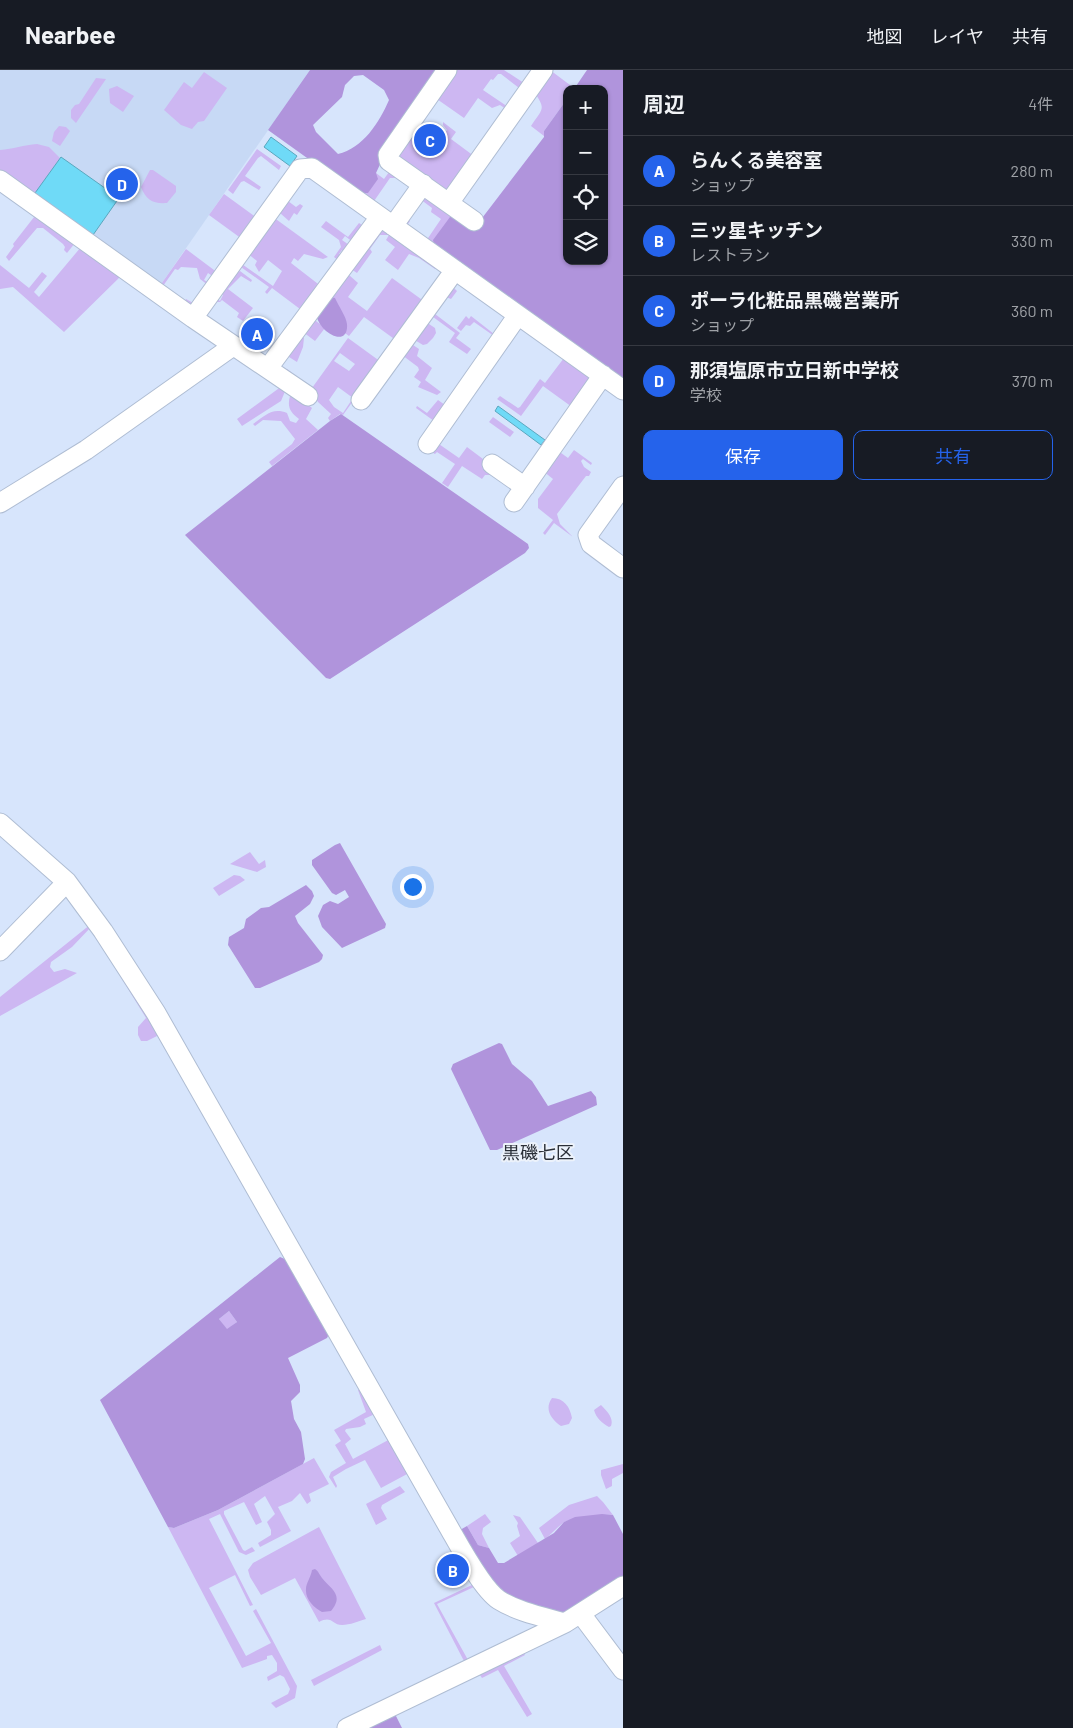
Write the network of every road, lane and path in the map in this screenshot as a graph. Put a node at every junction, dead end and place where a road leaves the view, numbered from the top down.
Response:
1 (447, 70) edge
2 (542, 70) edge
3 (0, 180) edge
4 (423, 184) junction
5 (449, 203) junction
6 (387, 221) junction
7 (474, 221) dead end
8 (455, 270) junction
9 (518, 315) junction
10 (193, 318) junction
11 (234, 346) junction
12 (268, 368) junction
13 (603, 375) junction
14 (623, 390) edge
15 (308, 396) dead end
16 (361, 400) dead end
17 (428, 444) dead end
18 (492, 464) dead end
19 (623, 486) edge
20 (0, 503) edge
21 (623, 568) edge
22 (0, 823) edge
23 (67, 882) junction
24 (0, 951) edge
25 (623, 1586) edge
26 (573, 1619) junction
27 (623, 1670) edge
28 (347, 1728) edge

1 - 4 street
2 - 5 street
3 - 10 street
4 - 5 street
4 - 6 street
5 - 7 street
6 - 8 street
6 - 10 street
6 - 12 street
8 - 9 street
8 - 16 street
9 - 13 street
9 - 17 street
10 - 11 street
11 - 12 street
11 - 20 street
12 - 15 street
13 - 14 street
13 - 18 street
19 - 21 street
22 - 23 street
23 - 24 street
23 - 26 street
25 - 26 street
26 - 27 street
26 - 28 street

